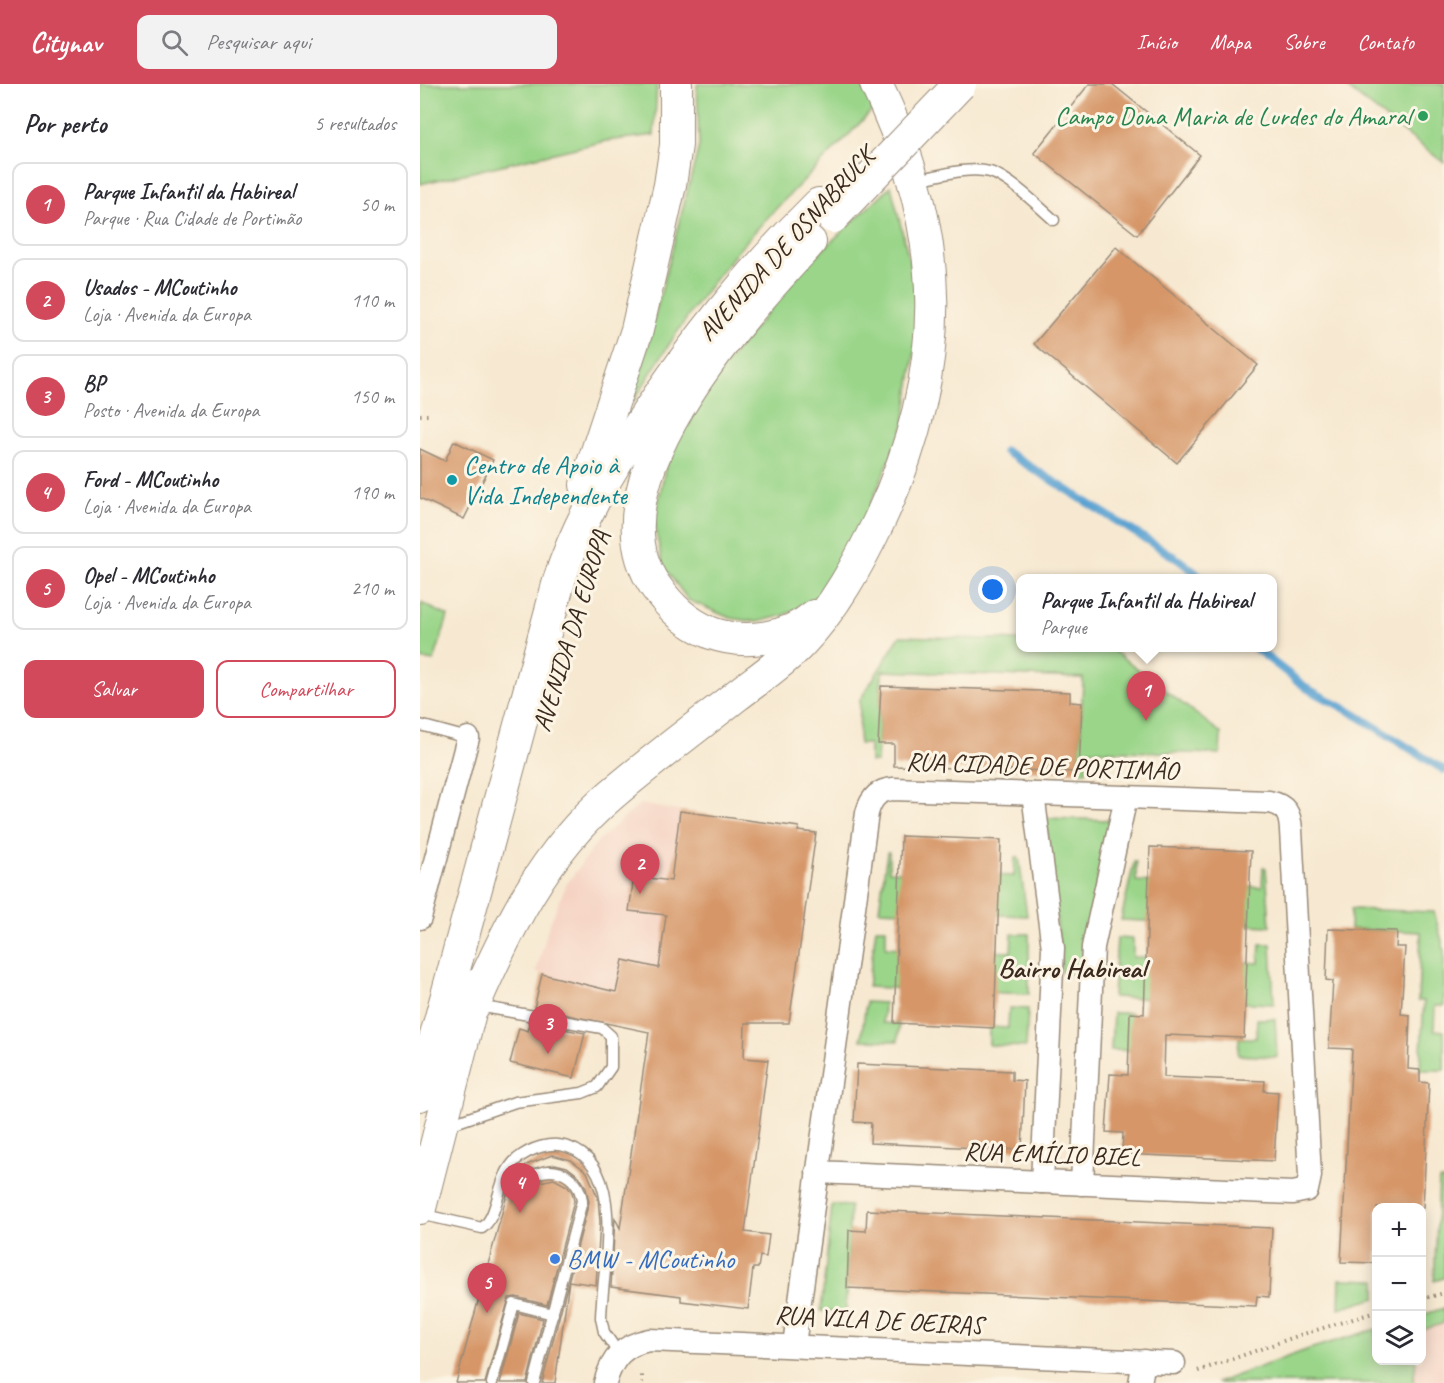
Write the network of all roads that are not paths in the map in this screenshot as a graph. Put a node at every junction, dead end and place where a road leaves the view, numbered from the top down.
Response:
1 (676, 84) edge
2 (876, 84) edge
3 (934, 84) edge
4 (960, 84) edge
5 (915, 180) junction
6 (826, 210) junction
7 (1054, 220) dead end
8 (648, 412) junction
9 (559, 581) junction
10 (845, 581) junction
11 (420, 725) edge
12 (468, 738) joint
13 (1033, 794) junction
14 (1126, 797) junction
15 (420, 918) edge
16 (474, 1005) junction
17 (420, 1095) edge
18 (440, 1129) junction
19 (818, 1172) junction
20 (1042, 1182) junction
21 (1082, 1184) junction
22 (520, 1192) dead end
23 (1285, 1192) joint
24 (420, 1208) edge
25 (420, 1214) edge
26 (553, 1314) junction
27 (794, 1345) junction
28 (619, 1354) junction
29 (1184, 1368) road end
30 (1142, 1372) edge
31 (492, 1383) edge
32 (534, 1383) edge
33 (605, 1383) edge

1 - 9 main road
2 - 5 main road
3 - 6 main road, AVENIDA DE OSNABRUCK
4 - 6 main road, bridge
5 - 7 lane
5 - 10 main road
6 - 8 main road, AVENIDA DE OSNABRUCK
6 - 10 main road
8 - 9 main road, AVENIDA DA EUROPA
8 - 16 main road, AVENIDA DA EUROPA
9 - 17 main road, AVENIDA DA EUROPA
10 - 16 main road
11 - 12 lane
12 - 15 street
13 - 14 street, RUA CIDADE DE PORTIMÃO
13 - 19 street, RUA CIDADE DE PORTIMÃO
13 - 20 street
14 - 21 street
14 - 23 street, RUA CIDADE DE PORTIMÃO
16 - 18 main road, AVENIDA DA EUROPA
16 - 18 lane
18 - 24 main road, AVENIDA DA EUROPA
19 - 20 street, RUA EMÍLIO BIEL
19 - 27 street, RUA CIDADE DE PORTIMÃO
20 - 21 street, RUA EMÍLIO BIEL
21 - 23 street, RUA EMÍLIO BIEL
22 - 26 lane
25 - 28 lane
26 - 31 lane
26 - 32 lane
27 - 28 street, RUA VILA DE OEIRAS
27 - 30 street, RUA VILA DE OEIRAS
28 - 33 street
29 - 30 street, RUA VILA DE OEIRAS

